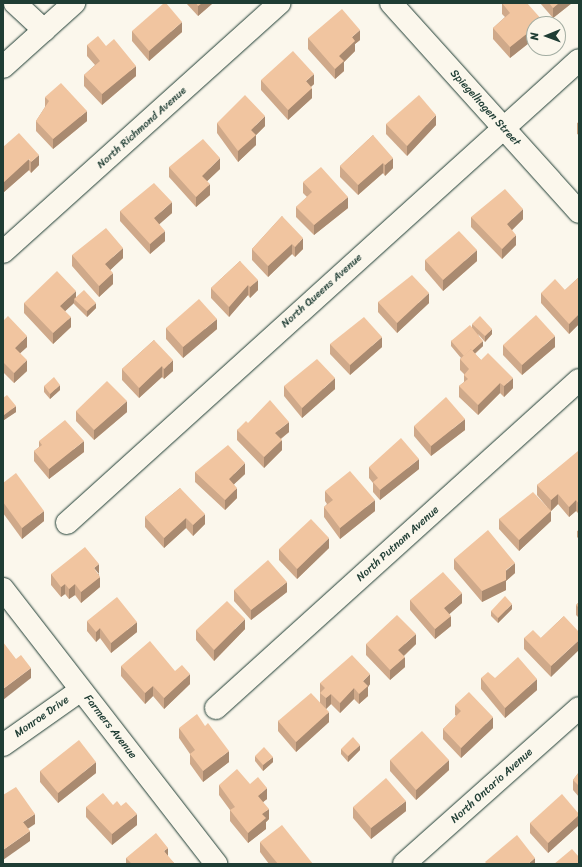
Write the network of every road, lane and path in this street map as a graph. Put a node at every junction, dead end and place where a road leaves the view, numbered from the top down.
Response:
1 (16, 3) edge
2 (74, 3) edge
3 (280, 3) edge
4 (391, 3) edge
5 (44, 30) junction
6 (579, 60) edge
7 (3, 67) edge
8 (503, 129) junction
9 (579, 212) edge
10 (3, 252) edge
11 (579, 380) edge
12 (67, 524) dead end
13 (3, 590) edge
14 (81, 690) junction
15 (216, 708) dead end
16 (579, 708) edge
17 (3, 745) edge
18 (216, 864) edge
19 (404, 864) edge

1 - 5 street
2 - 5 street
3 - 10 street, North Richmond Avenue
4 - 8 street, Spiegelhagen Street
5 - 7 street
6 - 8 street, North Queens Avenue
8 - 9 street, Spiegelhagen Street
8 - 12 street, North Queens Avenue
11 - 15 street, North Putnam Avenue
13 - 14 street, Farmers Avenue
14 - 17 street, Monroe Drive
14 - 18 street, Farmers Avenue
16 - 19 street, North Ontario Avenue

